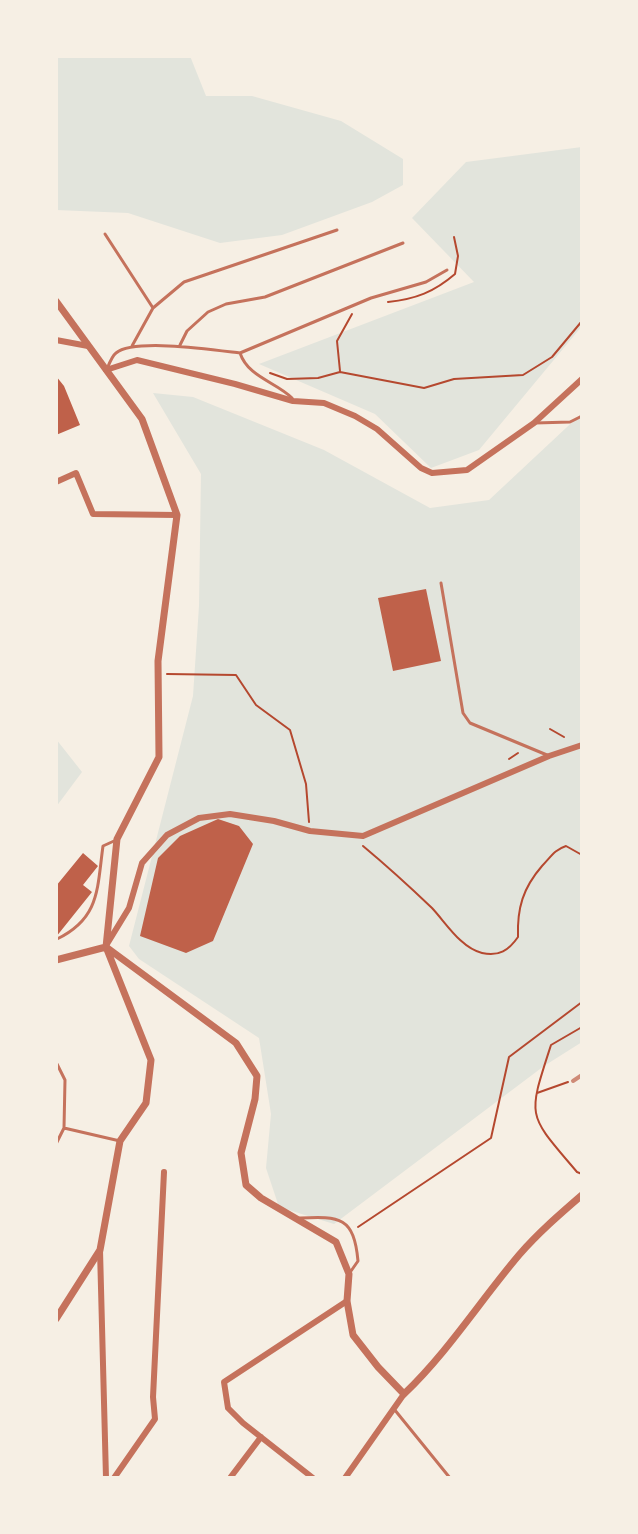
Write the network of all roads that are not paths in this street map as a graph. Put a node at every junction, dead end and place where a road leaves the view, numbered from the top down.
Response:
1 (337, 230) dead end
2 (105, 234) dead end
3 (403, 243) dead end
4 (447, 270) dead end
5 (56, 301) edge
6 (153, 308) junction
7 (56, 340) edge
8 (180, 345) junction
9 (88, 346) junction
10 (132, 346) junction
11 (240, 353) junction
12 (106, 370) junction
13 (582, 379) edge
14 (293, 401) junction
15 (582, 416) edge
16 (534, 423) junction
17 (56, 482) edge
18 (177, 515) junction
19 (441, 583) dead end
20 (582, 745) edge
21 (549, 756) junction
22 (117, 839) junction
23 (57, 939) edge
24 (106, 947) junction
25 (56, 960) edge
26 (57, 1064) edge
27 (64, 1128) junction
28 (120, 1141) junction
29 (56, 1144) edge
30 (164, 1172) dead end
31 (582, 1195) edge
32 (298, 1218) junction
33 (100, 1250) junction
34 (349, 1274) junction
35 (347, 1301) junction
36 (56, 1319) edge
37 (404, 1394) junction
38 (394, 1409) junction
39 (261, 1437) junction
40 (106, 1478) edge
41 (114, 1478) edge
42 (230, 1478) edge
43 (313, 1478) edge
44 (345, 1478) edge
45 (450, 1478) edge

1 - 6 lane
2 - 6 lane
3 - 8 lane
4 - 11 lane
5 - 9 street
6 - 10 lane
7 - 9 street
8 - 10 lane
8 - 11 lane
9 - 12 street
10 - 12 lane
11 - 14 lane
12 - 14 street
12 - 18 street
13 - 16 street
14 - 16 street
15 - 16 lane
17 - 18 street
18 - 22 street
19 - 21 lane
20 - 21 street
21 - 24 street
22 - 23 lane
22 - 24 street
24 - 25 street
24 - 28 street
24 - 32 street
26 - 27 lane
27 - 28 lane
27 - 29 lane
28 - 33 street
30 - 41 street
31 - 37 street
32 - 34 street
32 - 34 lane
33 - 36 street
33 - 40 street
34 - 35 street
35 - 37 street
35 - 39 street
37 - 38 street
38 - 44 street
38 - 45 lane
39 - 42 street
39 - 43 street

